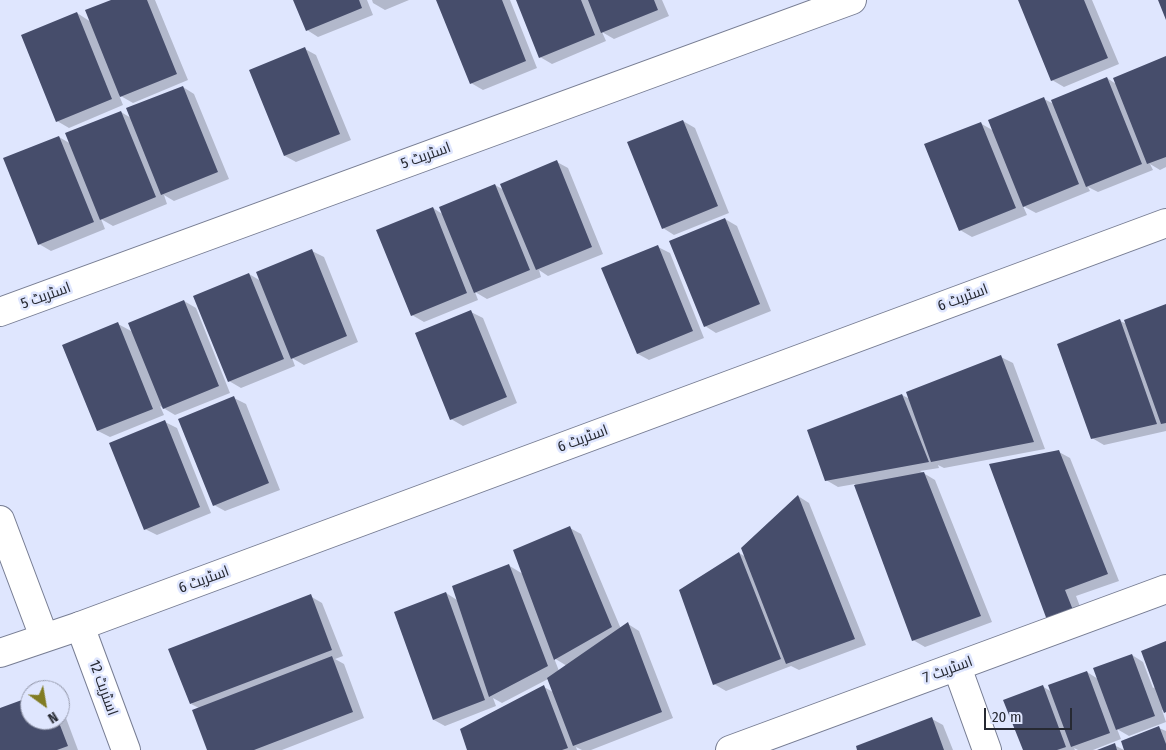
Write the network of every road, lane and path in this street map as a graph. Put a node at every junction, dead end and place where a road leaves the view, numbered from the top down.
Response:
1 (852, 0) edge
2 (822, 5) edge
3 (1166, 223) edge
4 (0, 312) edge
5 (0, 520) edge
6 (1166, 589) edge
7 (80, 626) junction
8 (44, 637) junction
9 (0, 653) edge
10 (957, 667) junction
11 (126, 750) edge
12 (730, 750) edge
13 (987, 750) edge

1 - 2 street, اسٹریٹ 5
2 - 4 street, اسٹریٹ 5
3 - 7 street, اسٹریٹ 6
5 - 8 street
6 - 10 street, اسٹریٹ 7
7 - 8 street, اسٹریٹ 6
7 - 11 street, اسٹریٹ 12
8 - 9 street, اسٹریٹ 6
10 - 12 street, اسٹریٹ 7
10 - 13 street

